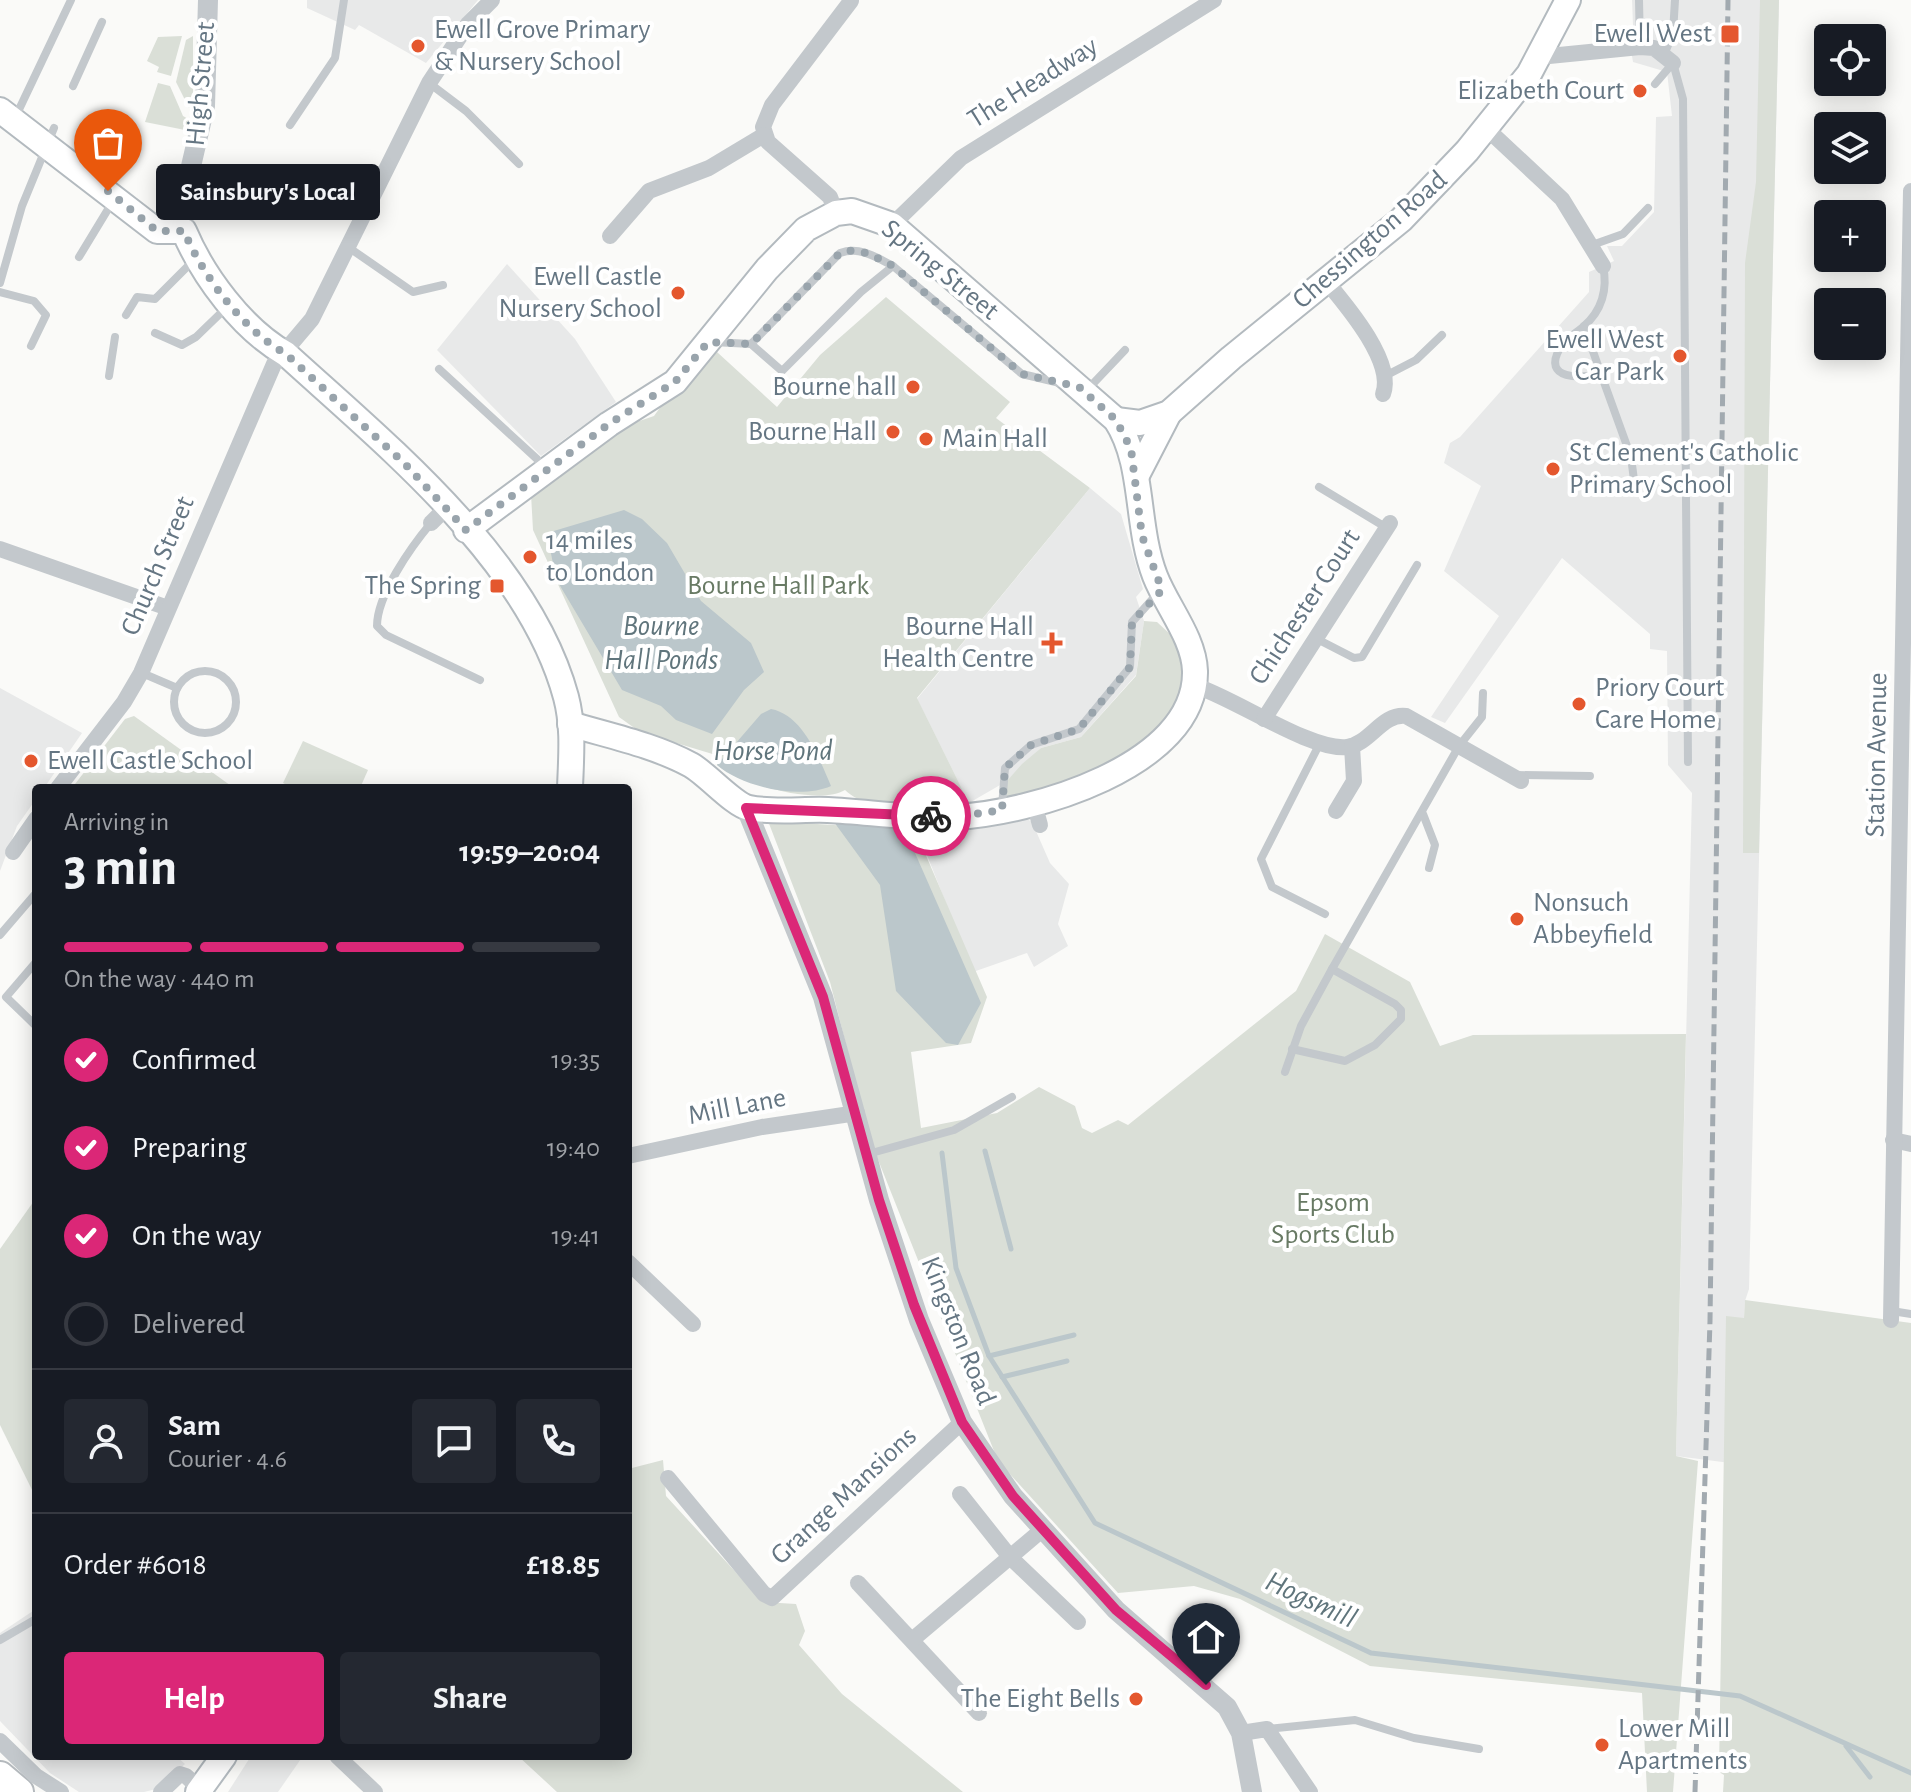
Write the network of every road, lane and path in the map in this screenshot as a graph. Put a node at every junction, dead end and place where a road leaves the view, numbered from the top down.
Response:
1 (71, 0) edge
2 (208, 0) edge
3 (344, 0) edge
4 (492, 0) edge
5 (1214, 0) edge
6 (1568, 0) edge
7 (1639, 0) edge
8 (1675, 0) edge
9 (851, 1) edge
10 (102, 22) dead end
11 (1640, 47) junction
12 (1539, 57) junction
13 (1668, 59) junction
14 (429, 83) junction
15 (1655, 84) dead end
16 (73, 86) dead end
17 (7, 115) edge
18 (290, 125) dead end
19 (1486, 128) junction
20 (764, 135) junction
21 (50, 137) junction
22 (519, 164) dead end
23 (1911, 191) edge
24 (116, 197) junction
25 (1648, 208) dead end
26 (836, 213) junction
27 (892, 225) junction
28 (184, 231) junction
29 (610, 236) dead end
30 (1592, 245) junction
31 (348, 247) junction
32 (79, 257) dead end
33 (196, 258) junction
34 (893, 266) junction
35 (1603, 266) joint
36 (1326, 281) junction
37 (0, 283) edge
38 (443, 285) dead end
39 (0, 292) edge
40 (231, 304) junction
41 (126, 315) dead end
42 (1584, 326) junction
43 (155, 333) dead end
44 (1442, 335) dead end
45 (115, 337) dead end
46 (708, 342) junction
47 (751, 344) junction
48 (31, 346) dead end
49 (1125, 350) dead end
50 (286, 354) junction
51 (439, 369) dead end
52 (1601, 374) junction
53 (109, 376) dead end
54 (1385, 376) junction
55 (1082, 390) junction
56 (1383, 394) dead end
57 (1169, 413) junction
58 (1116, 420) junction
59 (544, 473) junction
60 (1137, 475) junction
61 (1634, 480) dead end
62 (1319, 487) dead end
63 (438, 516) junction
64 (1389, 526) joint
65 (466, 530) junction
66 (0, 549) edge
67 (1417, 565) dead end
68 (1162, 590) junction
69 (168, 608) junction
70 (1317, 639) junction
71 (141, 673) junction
72 (480, 680) dead end
73 (1193, 685) junction
74 (177, 688) junction
75 (1483, 693) dead end
76 (1264, 719) junction
77 (570, 724) junction
78 (1321, 741) junction
79 (1352, 746) junction
80 (1459, 746) junction
81 (1688, 762) dead end
82 (1590, 776) dead end
83 (1516, 778) joint
84 (61, 784) edge
85 (570, 784) edge
86 (746, 808) junction
87 (1002, 810) junction
88 (1336, 811) dead end
89 (1423, 814) junction
90 (32, 827) edge
91 (13, 852) dead end
92 (1429, 868) dead end
93 (32, 898) edge
94 (1325, 914) dead end
95 (0, 935) edge
96 (32, 967) edge
97 (1332, 969) junction
98 (32, 1022) edge
99 (1292, 1049) junction
100 (1285, 1072) dead end
101 (1012, 1097) dead end
102 (857, 1113) junction
103 (1893, 1140) junction
104 (1911, 1144) edge
105 (868, 1154) junction
106 (632, 1155) edge
107 (632, 1266) edge
108 (1911, 1314) edge
109 (1891, 1316) joint
110 (693, 1324) dead end
111 (962, 1422) junction
112 (668, 1478) dead end
113 (960, 1494) dead end
114 (1042, 1530) junction
115 (1010, 1557) junction
116 (858, 1583) dead end
117 (32, 1621) edge
118 (1078, 1622) dead end
119 (0, 1640) edge
120 (912, 1640) junction
121 (979, 1713) dead end
122 (1267, 1729) junction
123 (1241, 1733) junction
124 (0, 1741) edge
125 (1479, 1749) dead end
126 (221, 1760) edge
127 (341, 1760) edge
128 (0, 1776) edge
129 (0, 1786) edge
130 (199, 1790) edge
131 (4, 1792) edge
132 (19, 1792) edge
133 (61, 1792) edge
134 (161, 1792) edge
135 (375, 1792) edge
136 (1252, 1792) edge
137 (1310, 1792) edge

1 - 17 lane
2 - 28 street, High Street
3 - 18 lane
4 - 14 street, Church Street
5 - 27 street, The Headway
6 - 12 main road, Chessington Road
7 - 11 lane
8 - 13 lane
9 - 20 street
10 - 16 lane
11 - 12 street
11 - 13 street
12 - 19 main road, Chessington Road
13 - 15 lane
13 - 81 lane
14 - 22 lane
14 - 31 street, Church Street
17 - 21 main road
19 - 30 street
19 - 36 main road, Chessington Road
20 - 26 street
20 - 29 street
21 - 24 main road
21 - 37 lane
23 - 103 street, Station Avenue
24 - 28 main road
24 - 32 lane
25 - 30 lane
26 - 27 main road, Spring Street
26 - 46 main road
27 - 55 main road, Spring Street
28 - 33 main road, High Street
30 - 35 street
31 - 38 lane
31 - 50 street, Church Street
33 - 40 main road, High Street
33 - 41 lane
34 - 47 lane
34 - 47 lane
34 - 55 lane
35 - 42 lane
36 - 54 street
36 - 57 main road, Chessington Road
39 - 48 lane
40 - 43 lane
40 - 50 main road, High Street
42 - 52 lane
42 - 52 lane
44 - 54 lane
45 - 53 lane
46 - 47 lane
46 - 59 main road
49 - 55 lane
50 - 63 main road, High Street
50 - 69 street, Church Street
51 - 59 lane
52 - 61 lane
54 - 56 street
55 - 58 main road, Spring Street
57 - 58 main road, Chessington Road
57 - 60 main road, Chessington Road
58 - 60 main road
59 - 65 main road
60 - 68 main road
62 - 64 lane
63 - 65 main road, High Street
63 - 72 lane
64 - 70 street, Chichester Court
65 - 77 main road, High Street
66 - 69 street
67 - 70 lane
68 - 73 main road
68 - 87 lane
69 - 71 street, Church Street
70 - 76 street, Chichester Court
71 - 74 lane
71 - 84 street, Church Street
73 - 76 street
73 - 87 main road
74 - 74 lane
75 - 80 lane
76 - 78 street
77 - 85 main road, High Street
77 - 86 main road
78 - 79 street
78 - 94 lane
79 - 80 street
79 - 88 street
80 - 83 street
80 - 89 lane
82 - 83 lane
86 - 87 main road
86 - 102 street, Kingston Road
89 - 92 lane
89 - 97 lane
90 - 91 street
93 - 95 lane
96 - 98 lane
97 - 99 lane
97 - 99 lane
99 - 100 lane
101 - 105 lane
102 - 105 street, Kingston Road
102 - 106 street, Mill Lane
103 - 104 street
103 - 109 street, Station Avenue
105 - 111 street, Kingston Road
107 - 110 street
108 - 109 lane
111 - 112 street, Grange Mansions
111 - 114 street, Kingston Road
113 - 115 street
114 - 115 street
114 - 123 street, Kingston Road
115 - 118 street
115 - 120 street
116 - 120 street
117 - 119 lane
120 - 121 street
122 - 123 street
122 - 125 lane
122 - 137 street
123 - 136 street, Kingston Road
124 - 133 street
126 - 130 main road
127 - 135 street
128 - 132 highway
129 - 131 highway
130 - 134 street

